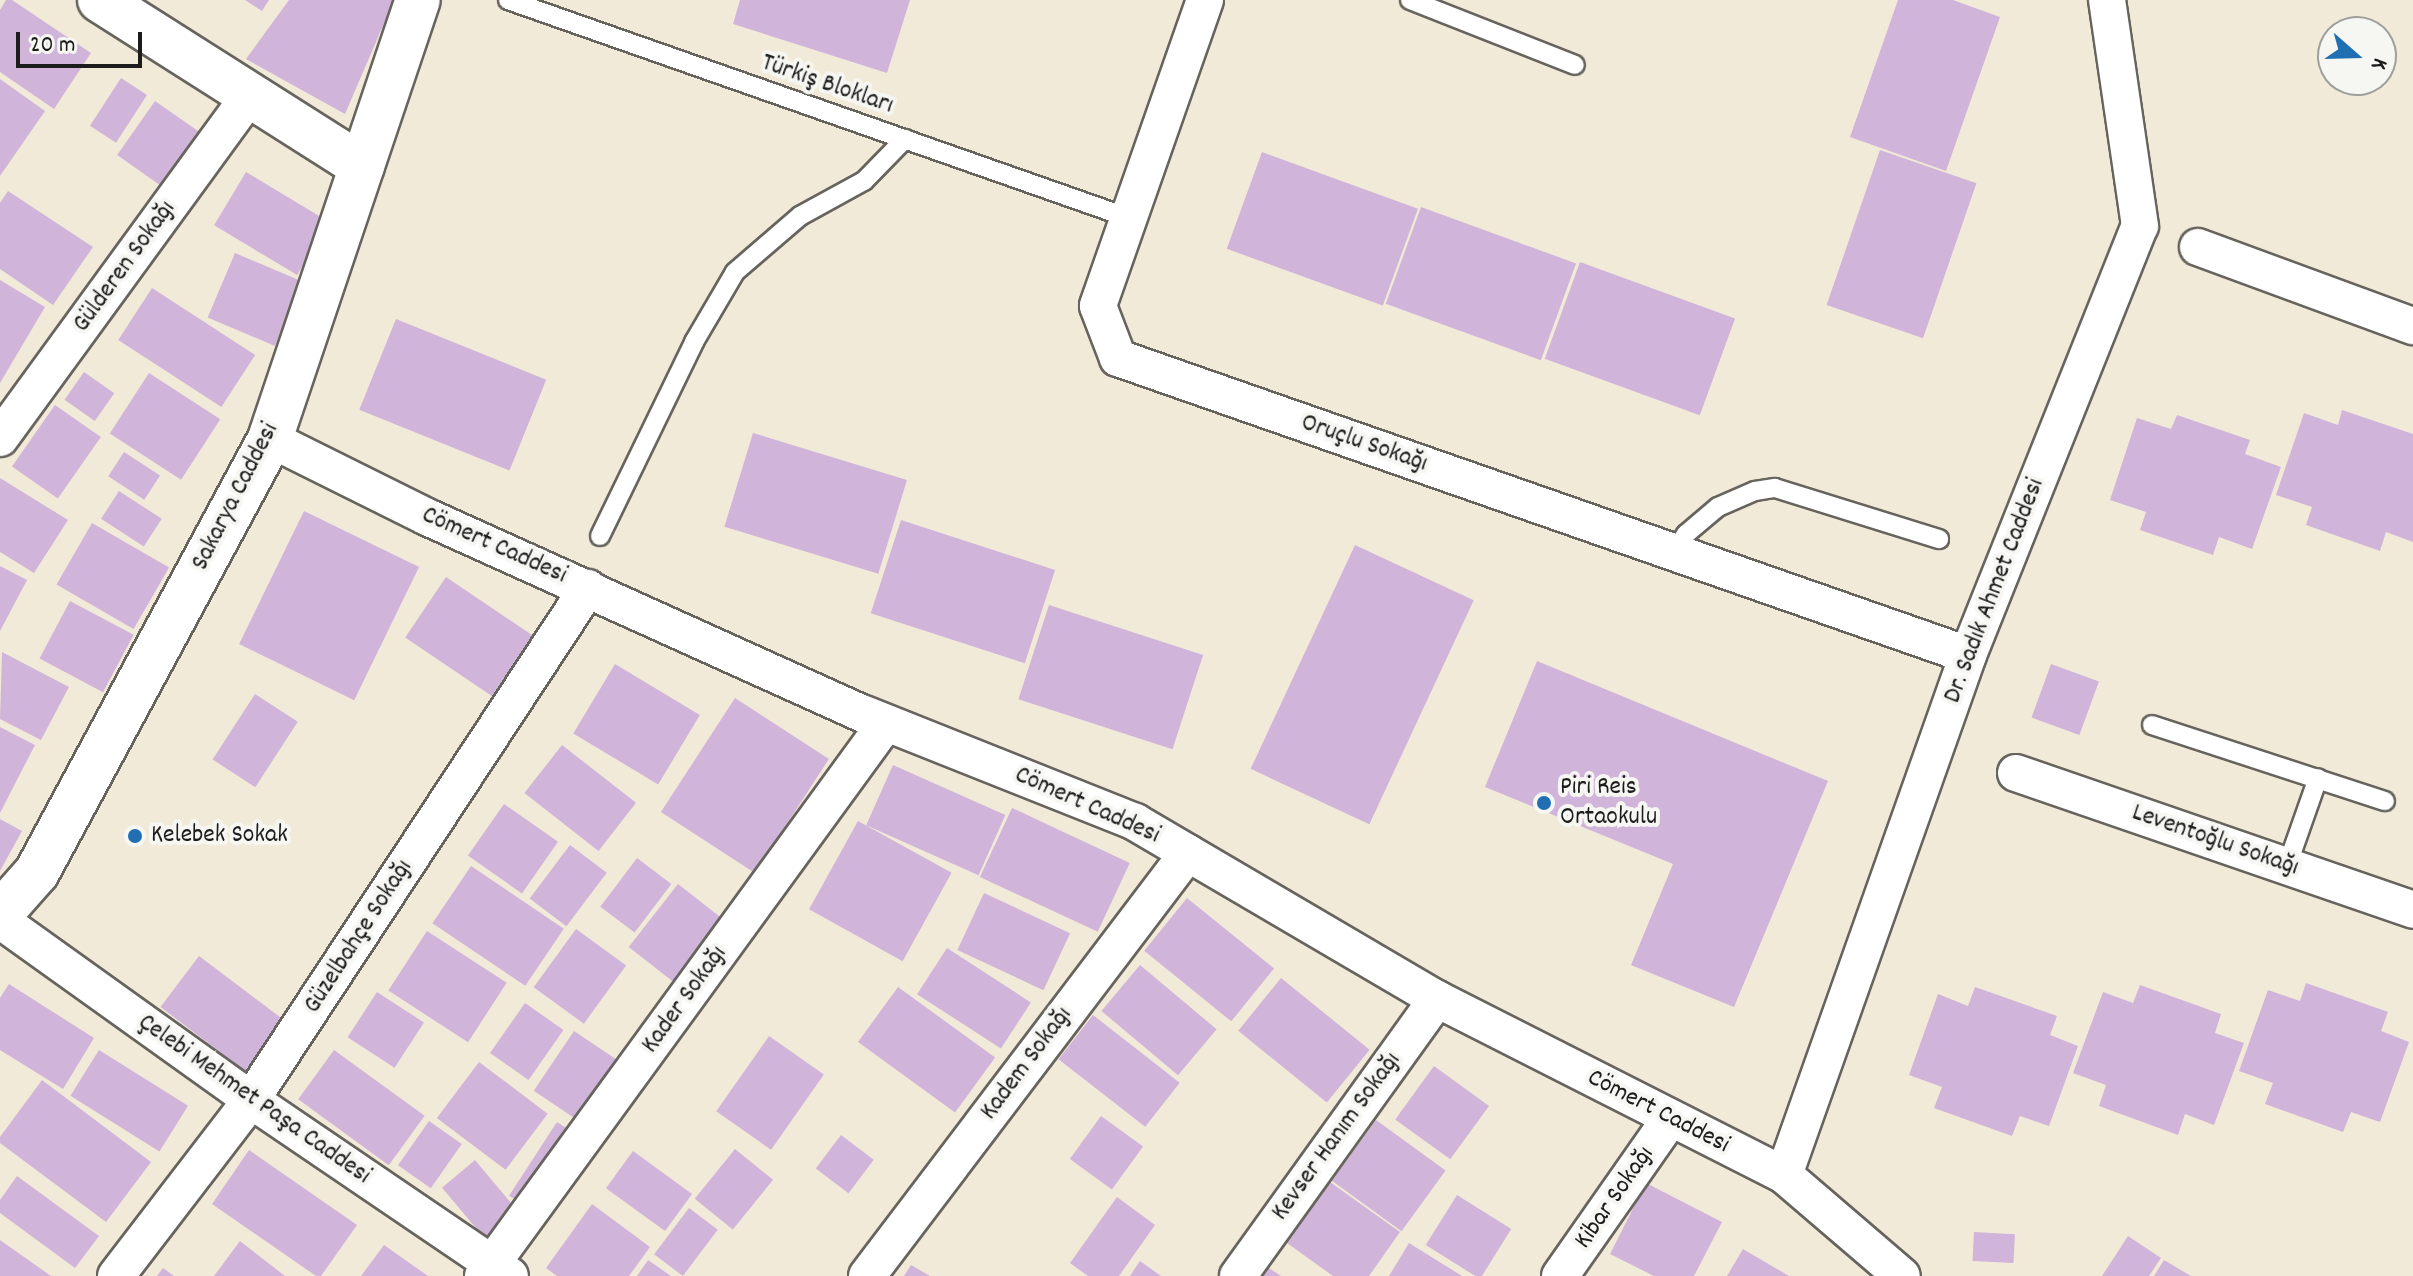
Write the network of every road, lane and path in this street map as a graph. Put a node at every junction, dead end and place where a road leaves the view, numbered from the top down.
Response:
1 (100, 0) edge
2 (418, 0) edge
3 (508, 0) edge
4 (1205, 0) edge
5 (1410, 0) edge
6 (2107, 0) edge
7 (1575, 65) dead end
8 (250, 95) junction
9 (905, 139) junction
10 (362, 166) junction
11 (1129, 218) junction
12 (2198, 247) dead end
13 (2413, 326) edge
14 (0, 438) edge
15 (270, 439) junction
16 (600, 536) dead end
17 (1939, 539) dead end
18 (1674, 552) junction
19 (588, 588) junction
20 (1968, 655) junction
21 (886, 723) junction
22 (2152, 725) dead end
23 (2016, 773) dead end
24 (2318, 778) junction
25 (2385, 801) dead end
26 (1188, 853) junction
27 (2287, 866) junction
28 (2413, 910) edge
29 (0, 917) edge
30 (1437, 999) junction
31 (251, 1100) junction
32 (1670, 1119) junction
33 (1784, 1175) junction
34 (495, 1272) edge
35 (1899, 1275) edge
36 (116, 1276) edge
37 (867, 1276) edge
38 (1238, 1276) edge
39 (1560, 1276) edge

1 - 8 street
2 - 10 street, Sakarya Caddesi
3 - 9 lane, Türkiş Blokları
4 - 11 street, Oruçlu Sokağı
5 - 7 lane
6 - 20 street, Dr. Sadık Ahmet Caddesi
8 - 10 street
8 - 14 street, Gülderen Sokağı
9 - 11 lane, Türkiş Blokları
9 - 16 lane
10 - 15 street, Sakarya Caddesi
11 - 18 street, Oruçlu Sokağı
12 - 13 street
15 - 19 street, Cömert Caddesi
15 - 29 street, Sakarya Caddesi
17 - 18 lane
18 - 20 street, Oruçlu Sokağı
19 - 21 street, Cömert Caddesi
19 - 31 street, Güzelbahçe Sokağı
20 - 33 street, Dr. Sadık Ahmet Caddesi
21 - 26 street, Cömert Caddesi
21 - 34 street, Kader Sokağı
22 - 24 lane
23 - 27 street, Leventoğlu Sokağı
24 - 25 lane
24 - 27 lane
26 - 30 street, Cömert Caddesi
26 - 37 street, Kadem Sokağı
27 - 28 street, Leventoğlu Sokağı
29 - 31 street, Çelebi Mehmet Paşa Caddesi
30 - 32 street, Cömert Caddesi
30 - 38 street, Kevser Hanım Sokağı
31 - 34 street, Çelebi Mehmet Paşa Caddesi
31 - 36 street, Güzelbahçe Sokağı
32 - 33 street, Cömert Caddesi
32 - 39 street, Kibar Sokağı
33 - 35 street, Cömert Caddesi

